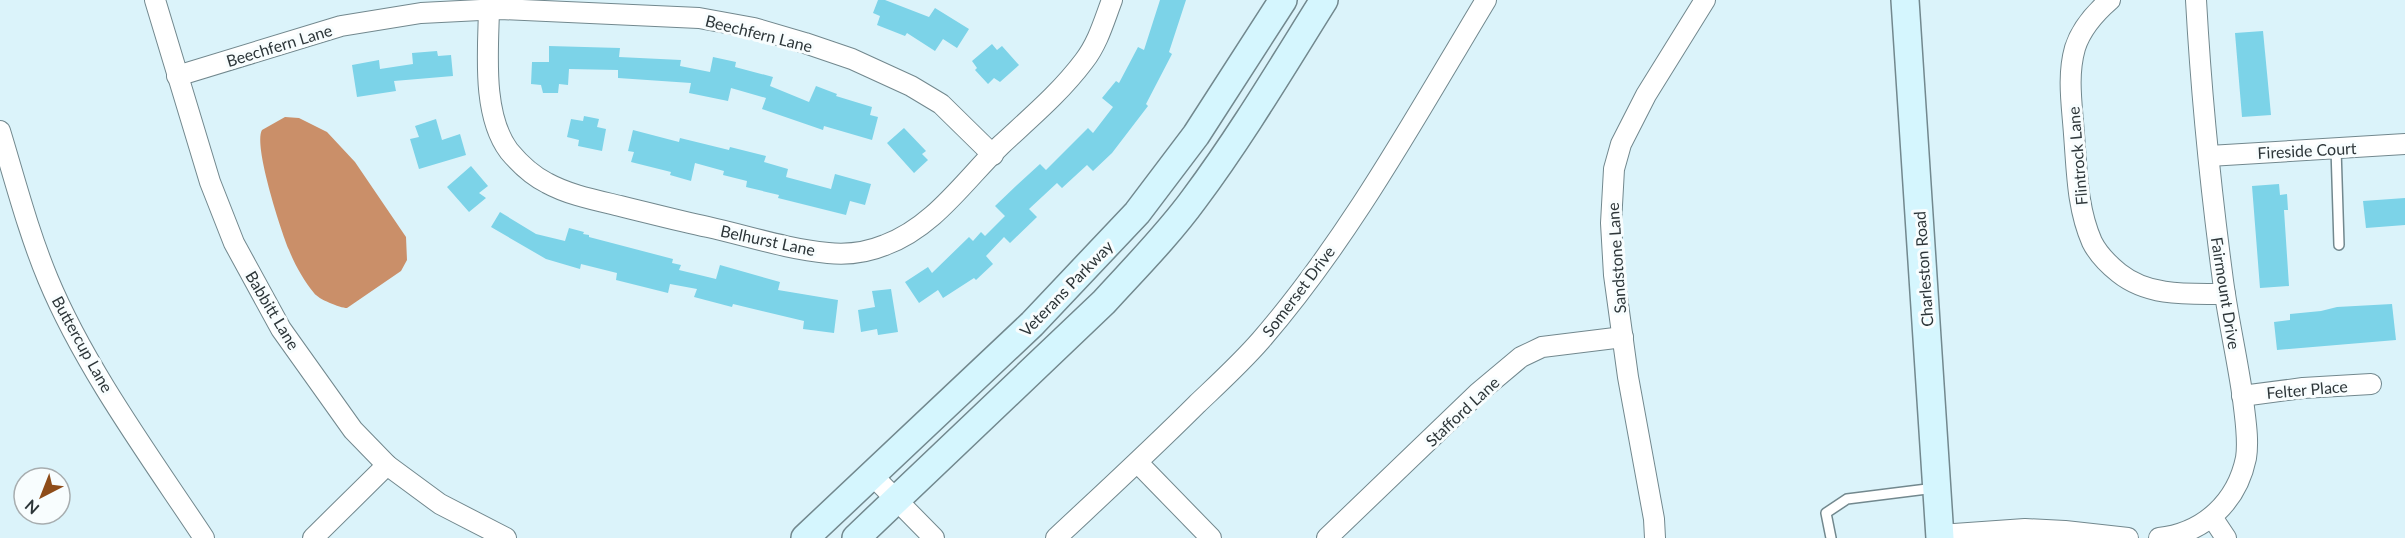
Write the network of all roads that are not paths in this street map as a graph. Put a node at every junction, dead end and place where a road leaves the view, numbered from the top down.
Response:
1 (155, 0) edge
2 (1112, 0) edge
3 (1283, 0) edge
4 (1324, 0) edge
5 (1486, 0) edge
6 (1705, 0) edge
7 (1905, 0) edge
8 (2110, 0) edge
9 (2196, 0) edge
10 (489, 10) junction
11 (177, 76) junction
12 (0, 131) edge
13 (2405, 144) edge
14 (2337, 148) junction
15 (993, 154) junction
16 (2209, 156) junction
17 (2339, 245) dead end
18 (2225, 294) junction
19 (1623, 337) junction
20 (2371, 384) dead end
21 (2242, 396) junction
22 (1138, 463) junction
23 (387, 465) junction
24 (872, 475) junction
25 (1937, 488) junction
26 (896, 499) junction
27 (2212, 517) junction
28 (1940, 537) edge
29 (204, 538) edge
30 (313, 538) edge
31 (506, 538) edge
32 (805, 538) edge
33 (856, 538) edge
34 (934, 538) edge
35 (1056, 538) edge
36 (1211, 538) edge
37 (1327, 538) edge
38 (1655, 538) edge
39 (1831, 538) edge
40 (2128, 538) edge
41 (2159, 538) edge
42 (2226, 538) edge

1 - 11 street, Babbitt Lane
2 - 15 street, Belhurst Lane
3 - 24 main road, Veterans Parkway
4 - 26 main road, Veterans Parkway
5 - 22 street, Somerset Drive
6 - 19 street, Sandstone Lane
7 - 25 main road, Charleston Road
8 - 18 street, Flintrock Lane
9 - 16 street, Fairmount Drive
10 - 11 street, Beechfern Lane
10 - 15 street, Beechfern Lane
10 - 15 street, Belhurst Lane
11 - 23 street, Babbitt Lane
12 - 29 street, Buttercup Lane
13 - 14 street, Fireside Court
14 - 16 street, Fireside Court
14 - 17 lane
16 - 18 street, Fairmount Drive
18 - 21 street, Fairmount Drive
19 - 37 street, Stafford Lane
19 - 38 street, Sandstone Lane
20 - 21 street, Felter Place
21 - 27 street, Fairmount Drive
22 - 35 street, Somerset Drive
22 - 36 street
23 - 30 street
23 - 31 street, Babbitt Lane
24 - 26 street
24 - 32 main road, Veterans Parkway
25 - 28 main road, Charleston Road
25 - 39 lane
26 - 33 main road, Veterans Parkway
26 - 34 street
27 - 41 street, Fairmount Drive
27 - 42 street
28 - 40 street

